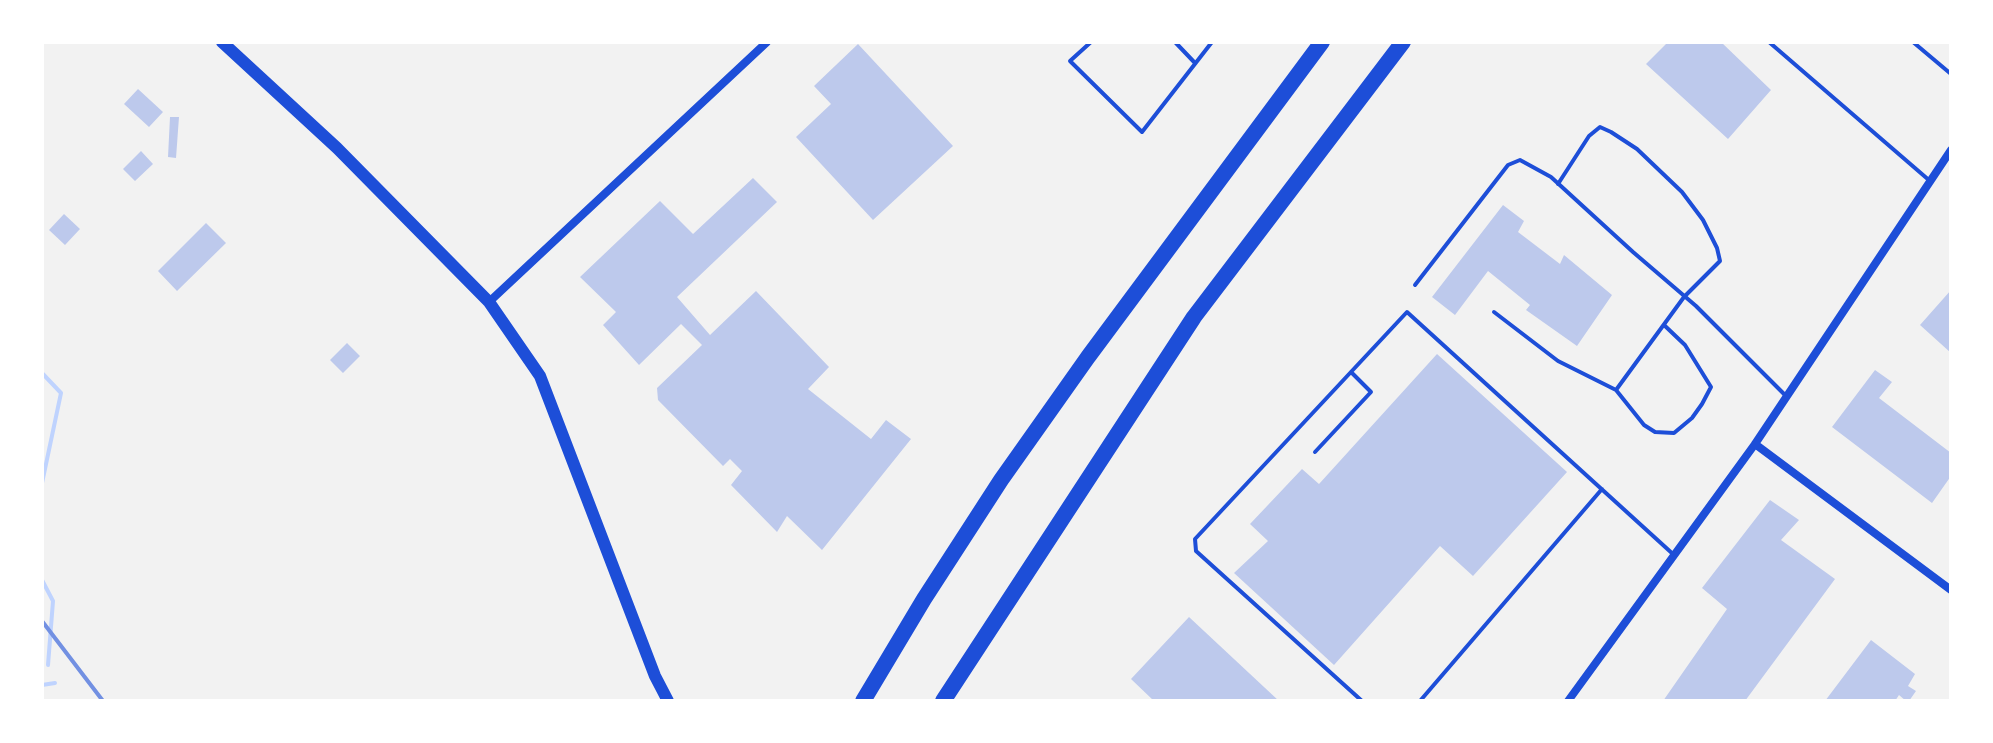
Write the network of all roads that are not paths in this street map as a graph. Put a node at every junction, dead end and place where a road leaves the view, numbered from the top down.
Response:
1 (222, 42) edge
2 (767, 42) edge
3 (1091, 42) edge
4 (1175, 42) edge
5 (1212, 42) edge
6 (1322, 42) edge
7 (1403, 42) edge
8 (1769, 42) edge
9 (1913, 42) edge
10 (1195, 63) junction
11 (1951, 74) edge
12 (1951, 150) edge
13 (1930, 181) junction
14 (1558, 184) junction
15 (1415, 285) dead end
16 (1684, 297) junction
17 (489, 302) junction
18 (1494, 312) dead end
19 (1664, 325) junction
20 (1351, 372) junction
21 (1616, 390) junction
22 (1786, 396) junction
23 (1755, 444) junction
24 (1315, 452) dead end
25 (1602, 489) junction
26 (1674, 555) junction
27 (1951, 590) edge
28 (668, 701) edge
29 (863, 701) edge
30 (943, 701) edge
31 (1362, 701) edge
32 (1420, 701) edge
33 (1568, 701) edge

1 - 17 main road
2 - 17 street
3 - 10 lane
4 - 10 lane
5 - 10 lane
6 - 29 highway
7 - 30 highway
8 - 13 lane
9 - 11 lane
12 - 13 street
13 - 22 street
14 - 15 lane
14 - 16 lane
14 - 16 lane
16 - 19 lane
16 - 22 lane
17 - 28 main road
18 - 21 lane
19 - 21 lane
19 - 21 lane
20 - 24 lane
20 - 25 lane
20 - 31 lane
22 - 23 street
23 - 26 street
23 - 27 street
25 - 26 lane
25 - 32 lane
26 - 33 street

